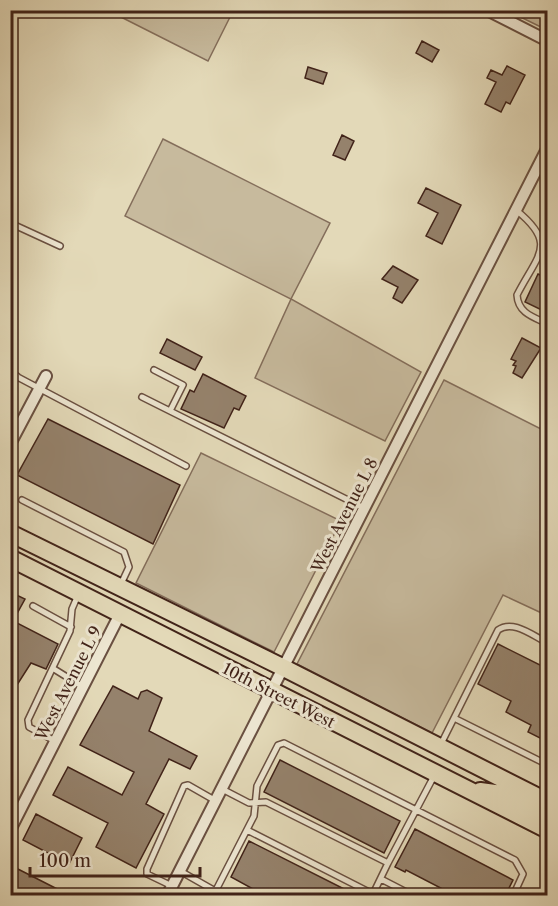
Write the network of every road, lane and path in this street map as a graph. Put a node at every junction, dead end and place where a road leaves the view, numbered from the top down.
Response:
1 (487, 10) edge
2 (548, 41) edge
3 (548, 147) edge
4 (516, 210) junction
5 (10, 224) edge
6 (60, 246) dead end
7 (541, 250) junction
8 (548, 253) edge
9 (548, 324) edge
10 (154, 370) dead end
11 (10, 373) edge
12 (17, 376) junction
13 (46, 376) dead end
14 (40, 388) junction
15 (10, 389) edge
16 (142, 397) dead end
17 (170, 411) junction
18 (10, 444) edge
19 (186, 466) dead end
20 (22, 501) dead end
21 (364, 508) junction
22 (10, 533) edge
23 (10, 558) edge
24 (119, 588) junction
25 (79, 594) junction
26 (33, 606) dead end
27 (120, 614) junction
28 (70, 627) junction
29 (208, 631) junction
30 (548, 643) edge
31 (284, 668) junction
32 (54, 669) junction
33 (82, 687) junction
34 (272, 692) junction
35 (454, 718) junction
36 (55, 741) junction
37 (439, 747) junction
38 (548, 765) edge
39 (435, 773) junction
40 (222, 789) junction
41 (467, 790) junction
42 (216, 801) junction
43 (548, 802) edge
44 (255, 803) junction
45 (416, 810) junction
46 (548, 816) edge
47 (10, 830) edge
48 (247, 830) junction
49 (548, 831) edge
50 (388, 864) junction
51 (180, 871) junction
52 (381, 879) junction
53 (548, 887) edge
54 (170, 891) edge
55 (214, 893) edge
56 (372, 895) edge
57 (411, 895) edge
58 (224, 896) edge
59 (513, 896) edge
60 (543, 896) edge

1 - 2 street
3 - 4 street, West Avenue L 8
4 - 7 lane
4 - 21 street, West Avenue L 8
5 - 6 lane
7 - 8 lane
7 - 9 lane
10 - 17 lane
11 - 12 lane
12 - 14 lane
12 - 15 lane
13 - 14 street
14 - 18 street
14 - 19 lane
16 - 17 lane
17 - 21 lane
20 - 24 lane
21 - 31 street, West Avenue L 8
22 - 24 main road, 10th Street West
23 - 25 main road, 10th Street West
24 - 29 main road, 10th Street West
25 - 27 main road, 10th Street West
25 - 28 lane
26 - 28 lane
27 - 29 main road
27 - 33 street, West Avenue L 9
27 - 34 main road, 10th Street West
28 - 32 lane
29 - 31 main road, 10th Street West
30 - 35 lane
31 - 34 street, West Avenue L 8
31 - 37 main road, 10th Street West
32 - 33 lane
32 - 36 lane
33 - 36 street, West Avenue L 9
34 - 39 main road, 10th Street West
34 - 40 street, West Avenue L 8
35 - 37 lane
35 - 38 lane
36 - 47 street, West Avenue L 9
37 - 43 main road, 10th Street West
39 - 41 main road, 10th Street West
39 - 45 lane
40 - 42 street, West Avenue L 8
40 - 44 lane
41 - 46 main road
41 - 49 main road, 10th Street West
42 - 51 street, West Avenue L 8
42 - 54 lane
44 - 45 lane
44 - 48 lane
44 - 50 lane
45 - 50 lane
45 - 59 lane
48 - 55 lane
48 - 56 lane
50 - 52 lane
51 - 54 street, West Avenue L 8
51 - 55 lane
52 - 56 lane
52 - 57 lane
53 - 60 lane
55 - 58 lane

